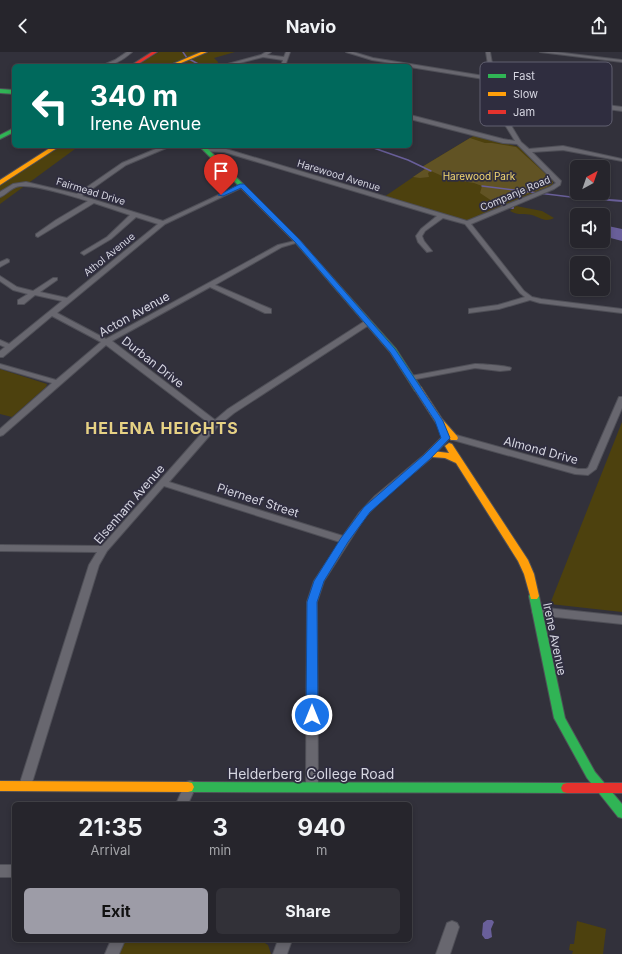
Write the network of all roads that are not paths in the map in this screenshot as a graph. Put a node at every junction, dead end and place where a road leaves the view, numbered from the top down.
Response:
1 (130, 52) edge
2 (146, 52) edge
3 (155, 52) edge
4 (205, 52) edge
5 (269, 52) edge
6 (288, 52) edge
7 (348, 52) edge
8 (488, 52) edge
9 (542, 52) edge
10 (554, 53) edge
11 (263, 56) junction
12 (286, 59) junction
13 (622, 61) edge
14 (489, 62) edge
15 (109, 64) edge
16 (126, 64) edge
17 (135, 64) edge
18 (175, 64) edge
19 (230, 64) edge
20 (285, 64) edge
21 (401, 64) edge
22 (412, 66) edge
23 (480, 77) edge
24 (0, 91) edge
25 (12, 91) edge
26 (612, 108) edge
27 (622, 109) edge
28 (412, 118) edge
29 (12, 125) edge
30 (509, 126) edge
31 (12, 131) edge
32 (0, 132) edge
33 (0, 137) edge
34 (519, 143) junction
35 (54, 148) edge
36 (163, 148) edge
37 (204, 148) edge
38 (527, 151) junction
39 (620, 160) dead end
40 (0, 183) edge
41 (242, 186) junction
42 (0, 195) edge
43 (78, 196) junction
44 (93, 201) junction
45 (135, 214) junction
46 (442, 216) junction
47 (163, 223) junction
48 (467, 223) junction
49 (38, 235) dead end
50 (297, 241) junction
51 (429, 251) dead end
52 (84, 253) dead end
53 (7, 261) dead end
54 (0, 265) edge
55 (0, 278) edge
56 (55, 279) dead end
57 (210, 285) junction
58 (34, 293) junction
59 (530, 298) junction
60 (68, 300) junction
61 (21, 302) dead end
62 (268, 311) dead end
63 (472, 311) dead end
64 (622, 311) edge
65 (52, 313) junction
66 (368, 323) junction
67 (106, 341) junction
68 (0, 342) edge
69 (10, 347) junction
70 (0, 354) edge
71 (0, 366) edge
72 (507, 368) dead end
73 (411, 378) junction
74 (56, 382) junction
75 (622, 399) edge
76 (215, 424) junction
77 (0, 433) edge
78 (451, 442) junction
79 (430, 456) junction
80 (458, 461) junction
81 (464, 469) junction
82 (163, 483) junction
83 (344, 540) junction
84 (0, 548) edge
85 (104, 549) junction
86 (537, 610) junction
87 (622, 620) edge
88 (0, 786) edge
89 (25, 786) junction
90 (190, 786) junction
91 (312, 787) junction
92 (601, 788) junction
93 (622, 788) edge
94 (183, 802) edge
95 (622, 813) edge
96 (0, 871) edge
97 (12, 871) edge
98 (452, 927) dead end
99 (117, 942) edge
100 (112, 954) edge
101 (443, 954) edge

1 - 15 street
2 - 16 street
3 - 17 street
4 - 18 street
5 - 11 street
6 - 12 street
7 - 21 street
8 - 14 street, Companje Road
9 - 10 street
10 - 13 street
11 - 12 street
11 - 19 street
12 - 20 street
22 - 23 street
24 - 25 street
26 - 27 street
28 - 34 street
29 - 32 street
30 - 34 street, Companje Road
31 - 33 street
34 - 38 street, Companje Road
35 - 40 street
36 - 43 street
37 - 41 street, Irene Avenue
37 - 46 street, Harewood Avenue
38 - 39 street
38 - 48 street, Companje Road
41 - 47 street, Athol Avenue
41 - 50 street, Irene Avenue
42 - 43 street, Fairmead Drive
43 - 44 street, Fairmead Drive
44 - 45 street, Fairmead Drive
44 - 49 street
45 - 47 street, Fairmead Drive
45 - 52 street
46 - 48 street, Harewood Avenue
46 - 51 street
47 - 60 street, Athol Avenue
48 - 59 street
50 - 57 street, Acton Avenue
50 - 66 street, Irene Avenue
53 - 54 street
55 - 58 street
56 - 58 street
57 - 62 street
57 - 67 street, Acton Avenue
58 - 60 street
58 - 61 street
59 - 63 street
59 - 64 street
60 - 65 street, Athol Avenue
65 - 67 street, Durban Drive
65 - 69 street, Athol Avenue
66 - 73 street, Irene Avenue
66 - 76 street, Elsenham Avenue
67 - 74 street, Acton Avenue
67 - 76 street, Durban Drive
68 - 69 street
69 - 70 street, Athol Avenue
71 - 74 street
72 - 73 street
73 - 78 street, Irene Avenue
74 - 77 street, Acton Avenue
75 - 78 street, Almond Drive
76 - 82 street, Elsenham Avenue
78 - 79 street
78 - 80 street, Irene Avenue
78 - 81 street, Irene Avenue
79 - 80 street
79 - 83 street
80 - 81 street, Irene Avenue
81 - 86 street, Irene Avenue
82 - 83 street, Pierneef Street
82 - 85 street, Elsenham Avenue
83 - 91 street
84 - 85 street
85 - 89 street, Elsenham Avenue
86 - 87 street
86 - 92 street, Irene Avenue
88 - 89 street, Helderberg College Road
89 - 90 street, Helderberg College Road
90 - 91 street, Helderberg College Road
90 - 94 street
91 - 92 street, Helderberg College Road
92 - 93 street, Helderberg College Road
92 - 95 street, Irene Avenue
96 - 97 street
98 - 101 street
99 - 100 street

